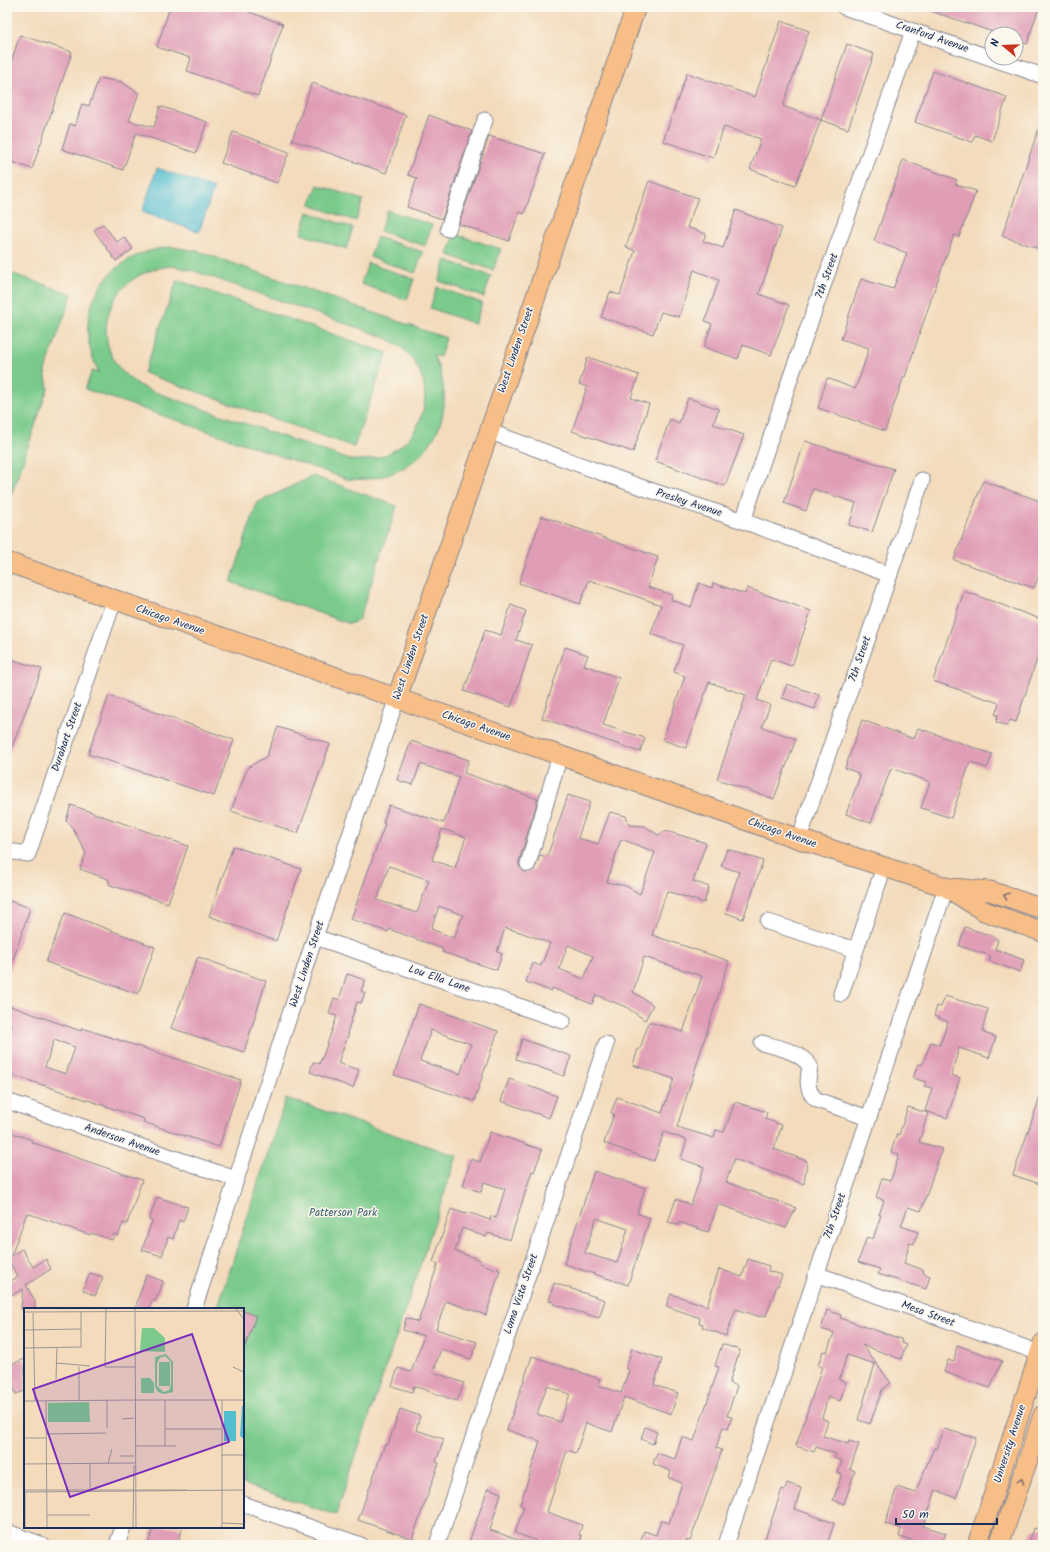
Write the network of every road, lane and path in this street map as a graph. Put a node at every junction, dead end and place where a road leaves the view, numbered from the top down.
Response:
1 (636, 7) edge
2 (844, 7) edge
3 (913, 31) junction
4 (1043, 76) edge
5 (485, 120) dead end
6 (448, 230) dead end
7 (488, 431) junction
8 (922, 480) dead end
9 (743, 522) junction
10 (7, 562) edge
11 (890, 575) junction
12 (114, 600) junction
13 (397, 698) junction
14 (560, 755) junction
15 (799, 839) junction
16 (7, 852) edge
17 (528, 864) dead end
18 (884, 867) junction
19 (946, 887) junction
20 (1043, 909) edge
21 (768, 922) dead end
22 (1043, 932) edge
23 (315, 937) junction
24 (856, 950) junction
25 (841, 994) dead end
26 (563, 1021) dead end
27 (762, 1043) dead end
28 (606, 1044) dead end
29 (7, 1101) edge
30 (868, 1118) junction
31 (236, 1179) junction
32 (816, 1274) junction
33 (194, 1308) edge
34 (1041, 1348) edge
35 (1024, 1403) junction
36 (1043, 1414) edge
37 (244, 1504) edge
38 (1013, 1505) junction
39 (123, 1528) edge
40 (7, 1532) edge
41 (43, 1545) edge
42 (117, 1545) edge
43 (362, 1545) edge
44 (437, 1545) edge
45 (726, 1545) edge
46 (978, 1545) edge
47 (1000, 1545) edge

1 - 7 main road, West Linden Street
2 - 3 street, Cranford Avenue
3 - 4 street, Cranford Avenue
3 - 9 street, 7th Street
5 - 6 street
7 - 9 street, Presley Avenue
7 - 13 main road, West Linden Street
8 - 11 street, 7th Street
9 - 11 street, Presley Avenue
10 - 12 main road, Chicago Avenue
11 - 15 street, 7th Street
12 - 13 main road, Chicago Avenue
12 - 16 street, Durahart Street
13 - 14 main road, Chicago Avenue
13 - 23 street, West Linden Street
14 - 15 main road, Chicago Avenue
14 - 17 street
15 - 18 main road, Chicago Avenue
18 - 19 main road, Chicago Avenue
18 - 24 street
20 -> 19 main road, Chicago Avenue
19 - 22 main road, Chicago Avenue
19 - 30 street, 7th Street
21 - 24 street
23 - 26 street, Lou Ella Lane
23 - 31 street, West Linden Street
24 - 25 street
27 - 30 street
28 - 44 street, Loma Vista Street
29 - 31 street, Anderson Avenue
30 - 32 street, 7th Street
31 - 33 street, West Linden Street
32 - 34 street, Mesa Street
32 - 45 street, 7th Street
34 - 35 main road, University Avenue
35 - 38 main road
35 - 46 main road, University Avenue
38 -> 36 main road, University Avenue
37 - 43 street
38 - 47 main road, University Avenue
39 - 42 street
40 - 41 street

